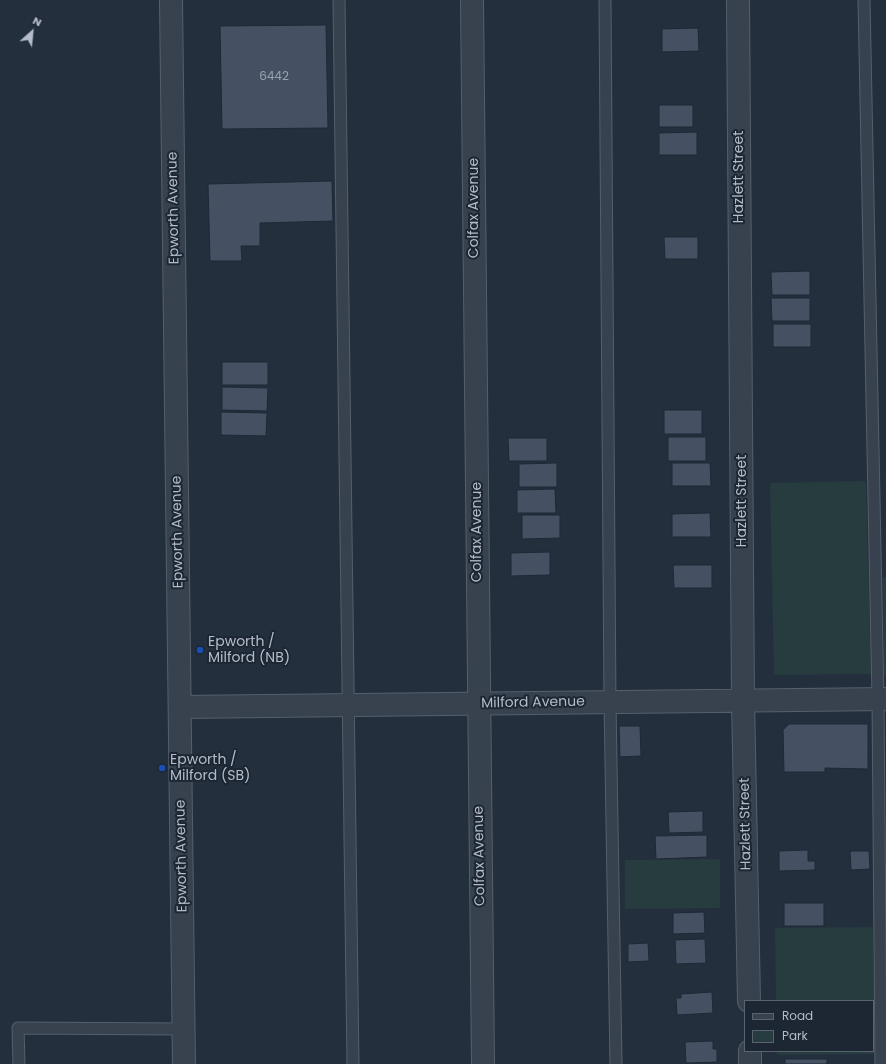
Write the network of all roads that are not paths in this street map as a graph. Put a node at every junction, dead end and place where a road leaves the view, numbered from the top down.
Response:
1 (171, 0) edge
2 (339, 0) edge
3 (472, 0) edge
4 (605, 0) edge
5 (738, 0) edge
6 (864, 0) edge
7 (882, 699) edge
8 (744, 700) junction
9 (610, 702) junction
10 (478, 704) junction
11 (348, 705) junction
12 (180, 707) junction
13 (749, 1000) edge
14 (184, 1029) junction
15 (750, 1052) edge
16 (19, 1064) edge
17 (184, 1064) edge
18 (353, 1064) edge
19 (483, 1064) edge
20 (616, 1064) edge
21 (750, 1064) edge
22 (881, 1064) edge

1 - 12 street, Epworth Avenue
2 - 11 lane
3 - 10 street, Colfax Avenue
4 - 9 lane
5 - 8 street, Hazlett Street
6 - 7 lane
7 - 8 street, Milford Avenue
7 - 22 lane
8 - 9 street, Milford Avenue
8 - 13 street, Hazlett Street
9 - 10 street, Milford Avenue
9 - 20 lane
10 - 11 street, Milford Avenue
10 - 19 street, Colfax Avenue
11 - 12 street, Milford Avenue
11 - 18 lane
12 - 14 street, Epworth Avenue
14 - 16 lane
14 - 17 street, Epworth Avenue
15 - 21 street

